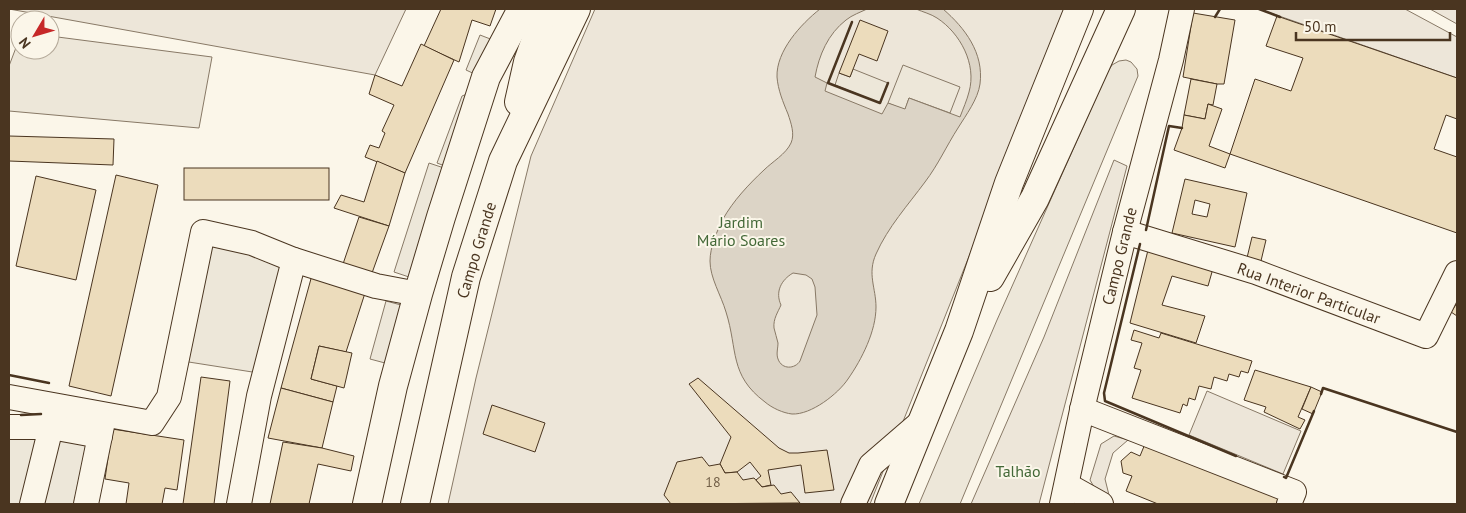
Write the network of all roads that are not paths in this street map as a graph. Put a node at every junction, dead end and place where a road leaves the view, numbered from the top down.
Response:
1 (522, 9) edge
2 (547, 9) edge
3 (576, 9) edge
4 (1080, 9) edge
5 (1121, 9) edge
6 (1182, 9) edge
7 (504, 161) junction
8 (1125, 232) junction
9 (294, 260) junction
10 (1457, 273) edge
11 (418, 294) junction
12 (959, 331) junction
13 (9, 397) edge
14 (1082, 408) junction
15 (922, 421) junction
16 (102, 425) junction
17 (9, 427) edge
18 (51, 427) junction
19 (1064, 495) edge
20 (32, 504) edge
21 (86, 504) edge
22 (239, 504) edge
23 (367, 504) edge
24 (414, 504) edge
25 (853, 504) edge
26 (889, 504) edge
27 (1101, 504) edge
28 (1289, 504) edge

1 - 11 main road
2 - 7 main road
3 - 7 main road, Campo Grande
4 - 12 main road
5 - 12 main road
6 - 8 street, Campo Grande
7 - 24 main road, Campo Grande
8 - 10 street, Rua Interior Particular
8 - 14 street, Campo Grande
9 - 11 street
9 - 16 street
9 - 22 street
11 - 23 main road
12 - 15 main road
13 - 16 street
14 - 19 street, Campo Grande
14 - 28 street
15 - 25 street
15 - 26 main road
16 - 18 street
16 - 21 street
17 - 18 street
18 - 20 street
19 - 27 street

